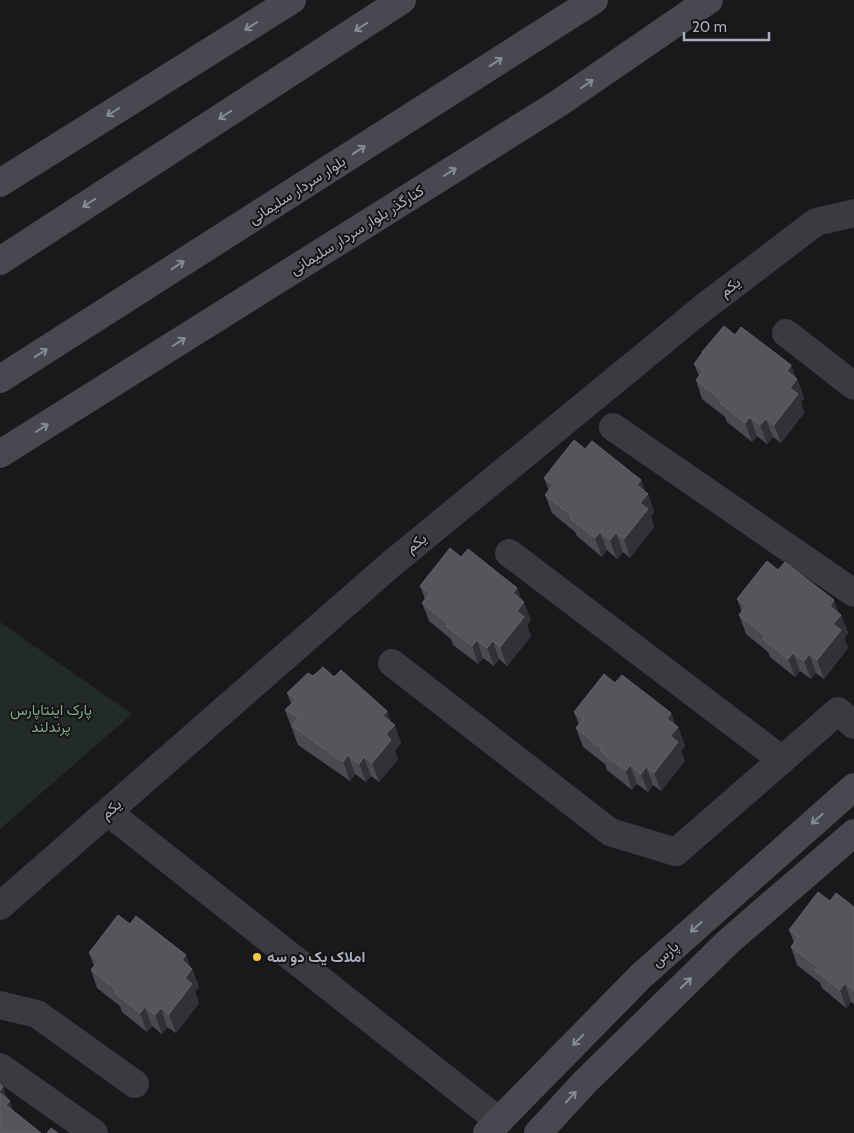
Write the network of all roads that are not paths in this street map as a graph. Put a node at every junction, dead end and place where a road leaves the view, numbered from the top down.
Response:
1 (292, 0) edge
2 (402, 0) edge
3 (594, 0) edge
4 (709, 0) edge
5 (0, 183) edge
6 (854, 213) edge
7 (0, 261) edge
8 (786, 333) dead end
9 (0, 379) edge
10 (854, 386) edge
11 (613, 427) dead end
12 (0, 454) edge
13 (509, 553) dead end
14 (854, 593) edge
15 (392, 663) dead end
16 (849, 711) edge
17 (782, 760) junction
18 (854, 787) edge
19 (108, 812) junction
20 (854, 833) edge
21 (0, 906) edge
22 (0, 1005) edge
23 (0, 1066) edge
24 (135, 1084) dead end
25 (500, 1129) edge
26 (94, 1133) edge
27 (538, 1133) edge

1 -> 5 street
2 -> 7 street
9 -> 3 street, بلوار سردار سلیمانی
12 -> 4 street, کنارگذر بلوار سردار سلیمانی
6 - 19 street, یکم
8 - 10 street
11 - 14 street
13 - 17 street
15 - 17 street
16 - 17 street
18 -> 25 street, پارس
19 - 21 street, یکم
19 - 25 street
27 -> 20 street
22 - 24 street
23 - 26 street

